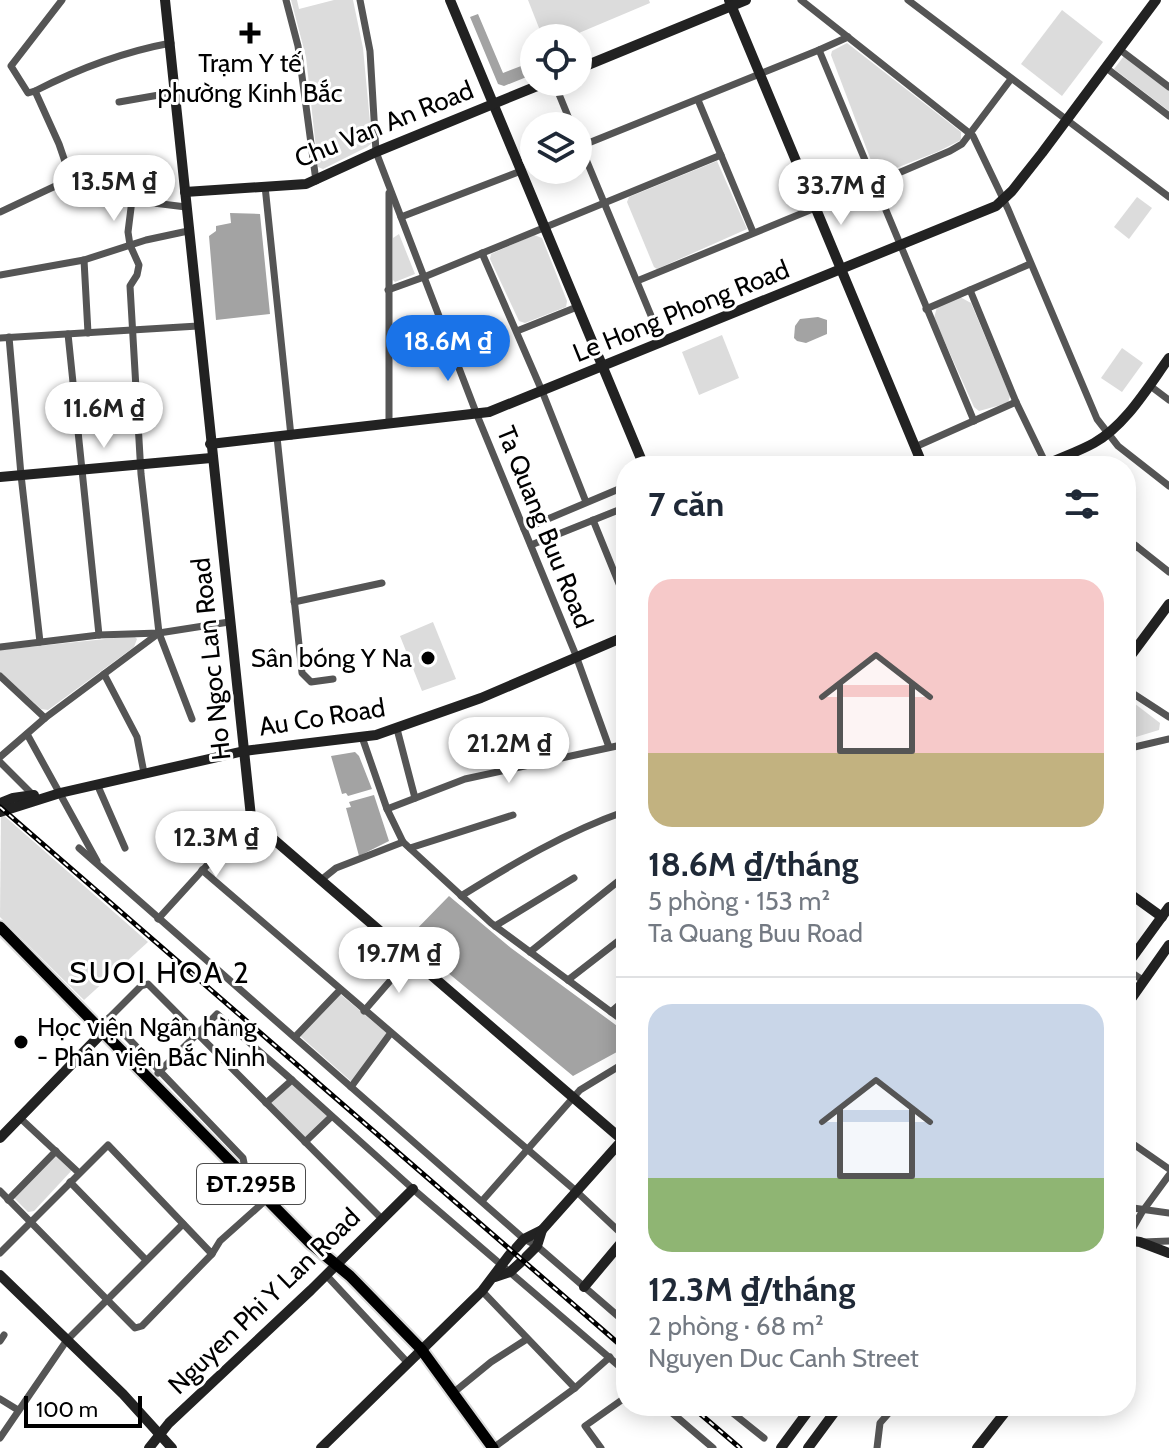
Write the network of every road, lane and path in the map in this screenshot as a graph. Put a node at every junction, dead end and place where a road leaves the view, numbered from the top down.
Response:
1 (62, 0) edge
2 (165, 0) edge
3 (286, 0) edge
4 (360, 0) edge
5 (450, 0) edge
6 (746, 0) edge
7 (801, 0) edge
8 (908, 0) edge
9 (1156, 0) edge
10 (730, 3) edge
11 (848, 37) junction
12 (171, 43) junction
13 (1119, 49) junction
14 (819, 50) junction
15 (592, 63) edge
16 (1105, 67) junction
17 (761, 74) junction
18 (1011, 79) junction
19 (1169, 87) edge
20 (35, 91) junction
21 (176, 92) junction
22 (520, 93) edge
23 (698, 100) junction
24 (119, 102) dead end
25 (494, 104) junction
26 (1169, 116) edge
27 (1066, 121) junction
28 (971, 134) junction
29 (592, 138) edge
30 (376, 152) junction
31 (721, 155) junction
32 (520, 169) edge
33 (520, 171) edge
34 (592, 174) edge
35 (71, 179) junction
36 (316, 181) junction
37 (875, 183) junction
38 (526, 184) edge
39 (265, 186) junction
40 (389, 187) junction
41 (185, 192) junction
42 (1169, 197) edge
43 (1003, 199) junction
44 (132, 200) junction
45 (604, 202) junction
46 (186, 207) junction
47 (815, 208) junction
48 (0, 212) edge
49 (401, 217) junction
50 (544, 227) junction
51 (188, 231) junction
52 (753, 232) junction
53 (130, 245) junction
54 (900, 245) junction
55 (482, 253) junction
56 (84, 260) junction
57 (1030, 264) junction
58 (840, 270) junction
59 (0, 275) edge
60 (424, 277) junction
61 (637, 281) junction
62 (388, 290) junction
63 (970, 290) junction
64 (577, 307) junction
65 (926, 309) junction
66 (198, 326) junction
67 (133, 331) junction
68 (517, 331) junction
69 (88, 333) junction
70 (68, 334) junction
71 (9, 337) junction
72 (0, 338) edge
73 (662, 342) junction
74 (1169, 358) edge
75 (602, 367) junction
76 (1149, 385) junction
77 (136, 386) junction
78 (542, 391) junction
79 (73, 392) junction
80 (1169, 400) edge
81 (1016, 402) junction
82 (477, 415) junction
83 (974, 421) junction
84 (389, 425) junction
85 (1107, 434) junction
86 (291, 436) junction
87 (277, 437) junction
88 (210, 444) junction
89 (915, 447) junction
90 (640, 456) edge
91 (919, 456) edge
92 (1041, 456) edge
93 (1065, 456) edge
94 (1133, 456) edge
95 (211, 458) junction
96 (1136, 458) edge
97 (141, 464) junction
98 (80, 469) junction
99 (21, 475) junction
100 (0, 477) edge
101 (1169, 486) edge
102 (616, 490) edge
103 (586, 502) junction
104 (616, 511) edge
105 (593, 520) junction
106 (524, 529) junction
107 (531, 545) junction
108 (1136, 546) edge
109 (1169, 572) edge
110 (616, 576) edge
111 (382, 583) dead end
112 (294, 602) junction
113 (1169, 604) edge
114 (229, 622) junction
115 (159, 633) junction
116 (99, 635) junction
117 (616, 640) edge
118 (40, 642) junction
119 (0, 647) edge
120 (1136, 649) edge
121 (577, 658) junction
122 (104, 674) junction
123 (0, 676) edge
124 (333, 679) dead end
125 (1136, 696) edge
126 (1169, 717) edge
127 (45, 718) junction
128 (192, 719) dead end
129 (397, 729) junction
130 (27, 734) junction
131 (362, 737) junction
132 (1169, 739) edge
133 (616, 746) edge
134 (609, 747) junction
135 (1136, 747) edge
136 (244, 751) junction
137 (0, 760) edge
138 (144, 773) junction
139 (97, 784) junction
140 (60, 793) junction
141 (34, 796) junction
142 (415, 798) junction
143 (0, 803) edge
144 (387, 809) junction
145 (0, 812) edge
146 (513, 815) dead end
147 (616, 815) edge
148 (251, 817) junction
149 (403, 842) junction
150 (79, 848) dead end
151 (125, 848) dead end
152 (410, 848) junction
153 (102, 869) junction
154 (202, 870) junction
155 (574, 878) dead end
156 (321, 880) junction
157 (616, 883) edge
158 (461, 896) junction
159 (1136, 898) edge
160 (1169, 907) edge
161 (1162, 917) junction
162 (158, 919) junction
163 (495, 926) junction
164 (0, 927) edge
165 (616, 943) edge
166 (1169, 945) edge
167 (530, 952) junction
168 (1136, 954) edge
169 (410, 958) junction
170 (1136, 975) edge
171 (568, 980) junction
172 (1144, 981) junction
173 (340, 990) junction
174 (1136, 992) edge
175 (616, 1008) edge
176 (364, 1011) junction
177 (611, 1012) junction
178 (616, 1016) edge
179 (105, 1025) junction
180 (390, 1034) junction
181 (197, 1035) junction
182 (295, 1037) junction
183 (616, 1068) edge
184 (155, 1076) junction
185 (292, 1080) junction
186 (351, 1087) junction
187 (574, 1097) junction
188 (266, 1103) junction
189 (19, 1117) junction
190 (331, 1117) junction
191 (616, 1132) edge
192 (0, 1138) edge
193 (305, 1142) junction
194 (1136, 1147) edge
195 (616, 1149) edge
196 (56, 1151) junction
197 (527, 1151) junction
198 (1169, 1172) edge
199 (79, 1173) junction
200 (70, 1182) junction
201 (413, 1189) junction
202 (0, 1191) edge
203 (576, 1191) junction
204 (8, 1200) junction
205 (266, 1200) junction
206 (482, 1201) junction
207 (1136, 1210) edge
208 (1142, 1212) junction
209 (1169, 1213) edge
210 (382, 1219) junction
211 (1136, 1222) edge
212 (31, 1223) junction
213 (183, 1224) junction
214 (616, 1228) edge
215 (542, 1230) junction
216 (524, 1239) junction
217 (1136, 1241) edge
218 (1169, 1241) edge
219 (1140, 1242) junction
220 (537, 1246) junction
221 (616, 1249) edge
222 (0, 1253) edge
223 (1169, 1253) edge
224 (212, 1254) junction
225 (146, 1260) junction
226 (500, 1264) junction
227 (336, 1265) junction
228 (510, 1272) junction
229 (0, 1275) edge
230 (326, 1275) junction
231 (495, 1277) junction
232 (584, 1287) junction
233 (482, 1291) junction
234 (106, 1300) junction
235 (616, 1314) edge
236 (527, 1339) junction
237 (67, 1340) junction
238 (421, 1349) junction
239 (610, 1357) junction
240 (407, 1362) junction
241 (616, 1363) edge
242 (575, 1388) junction
243 (453, 1393) junction
244 (0, 1399) edge
245 (616, 1404) edge
246 (18, 1410) junction
247 (676, 1416) edge
248 (736, 1416) edge
249 (805, 1416) edge
250 (832, 1416) edge
251 (886, 1416) edge
252 (1002, 1416) edge
253 (159, 1435) junction
254 (0, 1438) edge
255 (764, 1438) dead end
256 (149, 1448) edge
257 (172, 1448) edge
258 (321, 1448) edge
259 (493, 1448) edge
260 (601, 1448) edge
261 (713, 1448) edge
262 (781, 1448) edge
263 (808, 1448) edge
264 (877, 1448) edge
265 (977, 1448) edge

1 - 20 street
2 - 12 street, Ho Ngoc Lan Road
3 - 36 street
4 - 30 street, Ta Quang Buu Road
5 - 25 street
6 - 10 street
7 - 11 street
8 - 18 street
9 - 13 street, Le Hong Phong Road
10 - 15 street
10 - 17 street
11 - 14 street
11 - 28 street
12 - 20 street
12 - 21 street, Ho Ngoc Lan Road
13 - 16 street, Le Hong Phong Road
13 - 19 street
14 - 17 street
14 - 37 street
16 - 26 street
16 - 27 street, Le Hong Phong Road
17 - 23 street
17 - 47 street
18 - 27 street
18 - 28 street
20 - 35 street
21 - 24 street
21 - 41 street, Ho Ngoc Lan Road
22 - 25 street, Chu Van An Road
23 - 29 street
23 - 31 street
25 - 30 street, Chu Van An Road
25 - 32 street
27 - 42 street
27 - 43 street, Le Hong Phong Road
28 - 37 street
28 - 43 street
30 - 36 street, Chu Van An Road
30 - 40 street, Ta Quang Buu Road
31 - 45 street
31 - 52 street
33 - 49 street
34 - 45 street
35 - 44 street
35 - 48 street
36 - 39 street, Chu Van An Road
37 - 54 street
38 - 50 street
39 - 41 street, Chu Van An Road
39 - 86 street
40 - 49 street, Ta Quang Buu Road
40 - 62 street
41 - 46 street, Ho Ngoc Lan Road
43 - 54 street, Le Hong Phong Road
43 - 57 street
44 - 46 street
44 - 53 street
45 - 50 street
45 - 61 street
46 - 51 street, Ho Ngoc Lan Road
47 - 52 street
47 - 58 street
49 - 60 street, Ta Quang Buu Road
50 - 55 street
50 - 64 street
51 - 53 street
51 - 66 street, Ho Ngoc Lan Road
52 - 61 street
53 - 56 street
53 - 67 street
54 - 58 street, Le Hong Phong Road
54 - 65 street
55 - 60 street
55 - 68 street
56 - 59 street
56 - 69 street
57 - 63 street
57 - 85 street
58 - 73 street, Le Hong Phong Road
58 - 89 street
60 - 62 street
60 - 82 street, Ta Quang Buu Road
61 - 73 street
62 - 84 street
63 - 65 street
63 - 81 street
64 - 68 street
64 - 75 street
65 - 83 street
66 - 67 street
66 - 88 street, Ho Ngoc Lan Road
67 - 69 street
67 - 77 street
68 - 78 street
69 - 70 street
70 - 71 street
70 - 79 street
71 - 72 street
71 - 99 street
73 - 75 street, Le Hong Phong Road
74 - 76 street
75 - 78 street, Le Hong Phong Road
75 - 90 street
76 - 80 street
76 - 85 street
77 - 79 street
77 - 97 street
78 - 82 street, Le Hong Phong Road
78 - 103 street
79 - 98 street
81 - 83 street
81 - 92 street
82 - 84 street, Le Hong Phong Road
82 - 106 street, Ta Quang Buu Road
83 - 89 street
84 - 86 street, Le Hong Phong Road
85 - 93 street
85 - 94 street
86 - 87 street, Le Hong Phong Road
87 - 88 street, Le Hong Phong Road
87 - 112 street
88 - 95 street, Ho Ngoc Lan Road
89 - 91 street
95 - 97 street
95 - 114 street, Ho Ngoc Lan Road
96 - 101 street
97 - 98 street
97 - 115 street
98 - 99 street
98 - 116 street
99 - 100 street
99 - 118 street
102 - 103 street
103 - 106 street
104 - 105 street
105 - 107 street
105 - 110 street
106 - 107 street, Ta Quang Buu Road
107 - 121 street, Ta Quang Buu Road
108 - 109 street
111 - 112 street
112 - 124 street
113 - 120 street
114 - 115 street
114 - 136 street, Ho Ngoc Lan Road
115 - 116 street
115 - 122 street
115 - 128 street
116 - 118 street
117 - 121 street, Au Co Road
118 - 119 street
121 - 129 street, Au Co Road
121 - 134 street, Ta Quang Buu Road
122 - 127 street
122 - 138 street
123 - 127 street
125 - 126 street
127 - 130 street
129 - 131 street, Au Co Road
129 - 142 street
130 - 137 street
130 - 140 street
131 - 136 street, Au Co Road
131 - 144 street
132 - 135 street
133 - 134 street
134 - 142 street
136 - 138 street, Au Co Road
136 - 148 street, Ho Ngoc Lan Road
137 - 141 street
138 - 139 street, Au Co Road
139 - 140 street, Au Co Road
139 - 151 street
140 - 141 street, Au Co Road
140 - 145 street, Au Co Road
140 - 153 street
141 - 143 street, Au Co Road
142 - 144 street
144 - 149 street
146 - 152 street
147 - 158 street
148 - 154 street
148 - 156 street
149 - 152 street
149 - 156 street
150 - 153 street
152 - 158 street
153 - 162 street
154 - 162 street
154 - 173 street
155 - 163 street
156 - 169 street
157 - 167 street
158 - 163 street
159 - 161 street
160 - 161 street
161 - 168 street
162 - 182 street
163 - 167 street
164 - 179 main road, ĐT.295B
165 - 171 street
166 - 172 street
167 - 171 street
169 - 176 street
169 - 187 street
170 - 172 street
171 - 177 street
172 - 174 street
173 - 176 street
173 - 182 street
175 - 177 street
176 - 180 street
177 - 178 street
179 - 181 street
179 - 184 main road, ĐT.295B
179 - 189 street
180 - 186 street
180 - 197 street
181 - 184 street
181 - 185 street
181 - 188 street
182 - 186 street
183 - 187 street
184 - 205 main road, ĐT.295B
185 - 188 street
185 - 190 street
186 - 206 street
187 - 191 street
187 - 197 street
188 - 193 street
189 - 192 street
189 - 196 street
190 - 193 street
190 - 201 street
193 - 210 street
194 - 198 street
195 - 203 street
196 - 199 street
196 - 204 street
197 - 203 street
197 - 206 street
198 - 208 street
199 - 200 street
199 - 213 street
200 - 212 street
200 - 225 street
201 - 210 street, Nguyen Phi Y Lan Road
201 - 226 street
202 - 204 street
203 - 214 street
203 - 215 street
204 - 212 street
205 - 224 street
205 - 227 main road, ĐT.295B
206 - 216 street
207 - 208 street
208 - 209 street
208 - 211 street
210 - 227 street, Nguyen Phi Y Lan Road
212 - 222 street
212 - 234 street
213 - 224 street
213 - 225 street
215 - 216 street
215 - 220 street
216 - 220 street
216 - 226 street
217 - 219 street
218 - 219 street
219 - 223 street
220 - 228 street
220 - 232 street
221 - 232 street
224 - 234 street
225 - 234 street
226 - 228 street
226 - 231 street
227 - 230 street, Nguyen Phi Y Lan Road
227 - 238 main road, ĐT.295B
228 - 231 street
228 - 239 street
229 - 237 street
230 - 240 street
230 - 253 street, Nguyen Phi Y Lan Road
231 - 233 street
232 - 235 street
233 - 236 street
233 - 238 street
234 - 237 street
236 - 242 street
236 - 243 street
237 - 246 street
237 - 253 street
238 - 240 street
238 - 243 main road, ĐT.295B
239 - 241 street
239 - 242 street
240 - 258 street
242 - 259 street
243 - 259 main road, ĐT.295B
244 - 246 street
245 - 260 street
246 - 254 street
247 - 261 street
248 - 255 street
249 - 262 street
250 - 263 street
251 - 264 street
252 - 265 street
253 - 256 street, Nguyen Phi Y Lan Road
253 - 257 street

